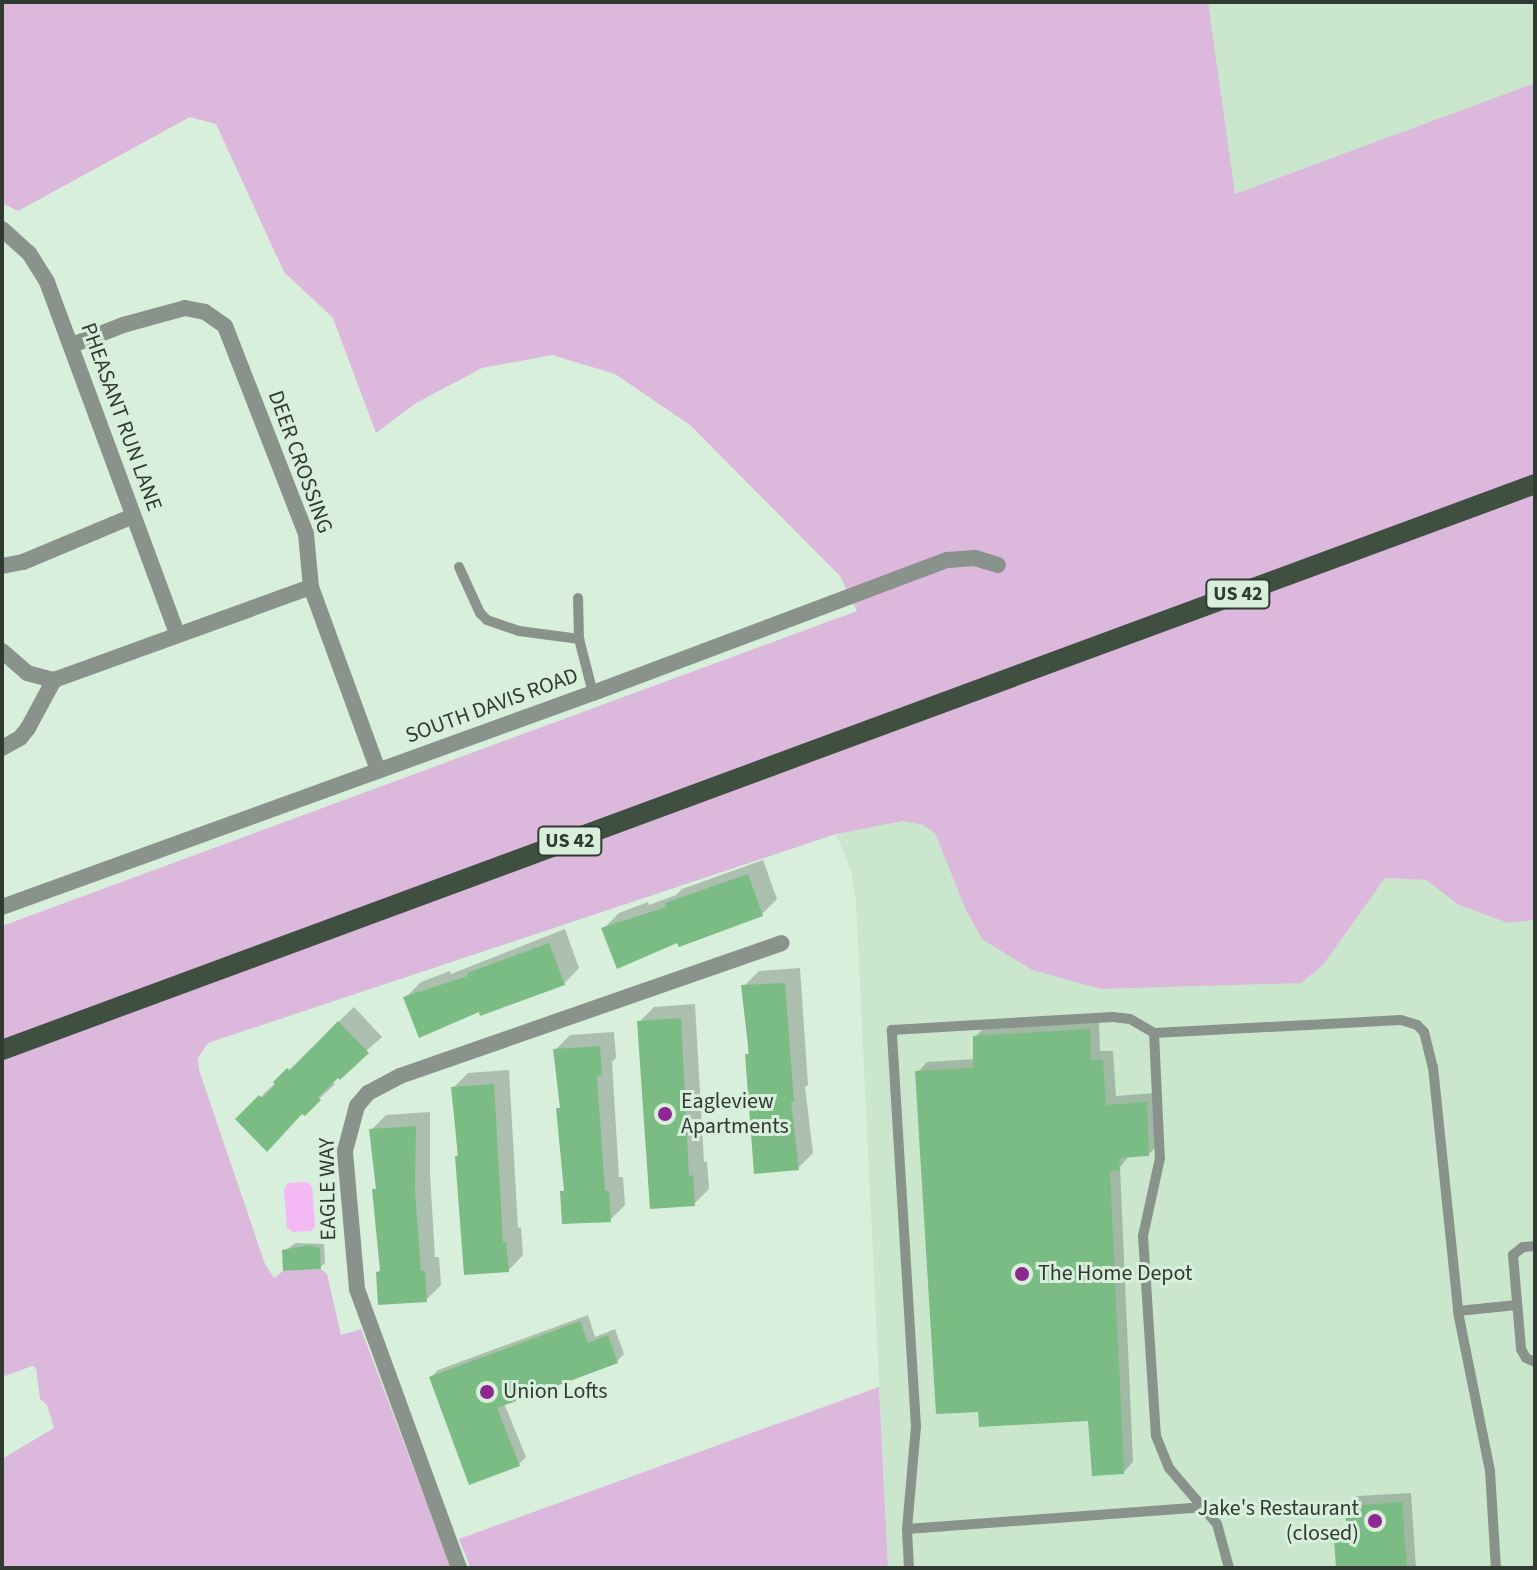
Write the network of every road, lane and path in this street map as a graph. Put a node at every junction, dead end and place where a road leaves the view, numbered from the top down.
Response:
1 (2, 229) edge
2 (72, 345) junction
3 (1535, 484) edge
4 (133, 516) junction
5 (998, 565) dead end
6 (2, 566) edge
7 (459, 567) dead end
8 (311, 587) junction
9 (578, 598) dead end
10 (177, 634) junction
11 (579, 639) junction
12 (2, 651) edge
13 (54, 680) junction
14 (593, 693) junction
15 (2, 748) edge
16 (378, 770) junction
17 (2, 907) edge
18 (782, 943) dead end
19 (1154, 1033) junction
20 (2, 1050) edge
21 (1535, 1246) edge
22 (1517, 1305) junction
23 (1458, 1311) junction
24 (1535, 1362) edge
25 (1205, 1507) junction
26 (907, 1529) junction
27 (459, 1568) edge
28 (909, 1568) edge
29 (1229, 1568) edge
30 (1496, 1568) edge

1 - 2 street, PHEASANT RUN LANE
2 - 4 street, PHEASANT RUN LANE
2 - 8 street, DEER CROSSING
3 - 20 main road, US 42
4 - 6 street
4 - 10 street, PHEASANT RUN LANE
5 - 14 street, SOUTH DAVIS ROAD
7 - 11 lane
8 - 10 street
8 - 16 street, DEER CROSSING
9 - 11 lane
10 - 13 street
11 - 14 lane
12 - 13 street
13 - 15 street
14 - 16 street, SOUTH DAVIS ROAD
16 - 17 street, SOUTH DAVIS ROAD
18 - 27 street, EAGLE WAY
19 - 23 lane
19 - 25 lane
19 - 26 lane
21 - 22 lane
22 - 23 lane
22 - 24 lane
23 - 30 lane
25 - 26 lane
25 - 29 lane
26 - 28 lane

